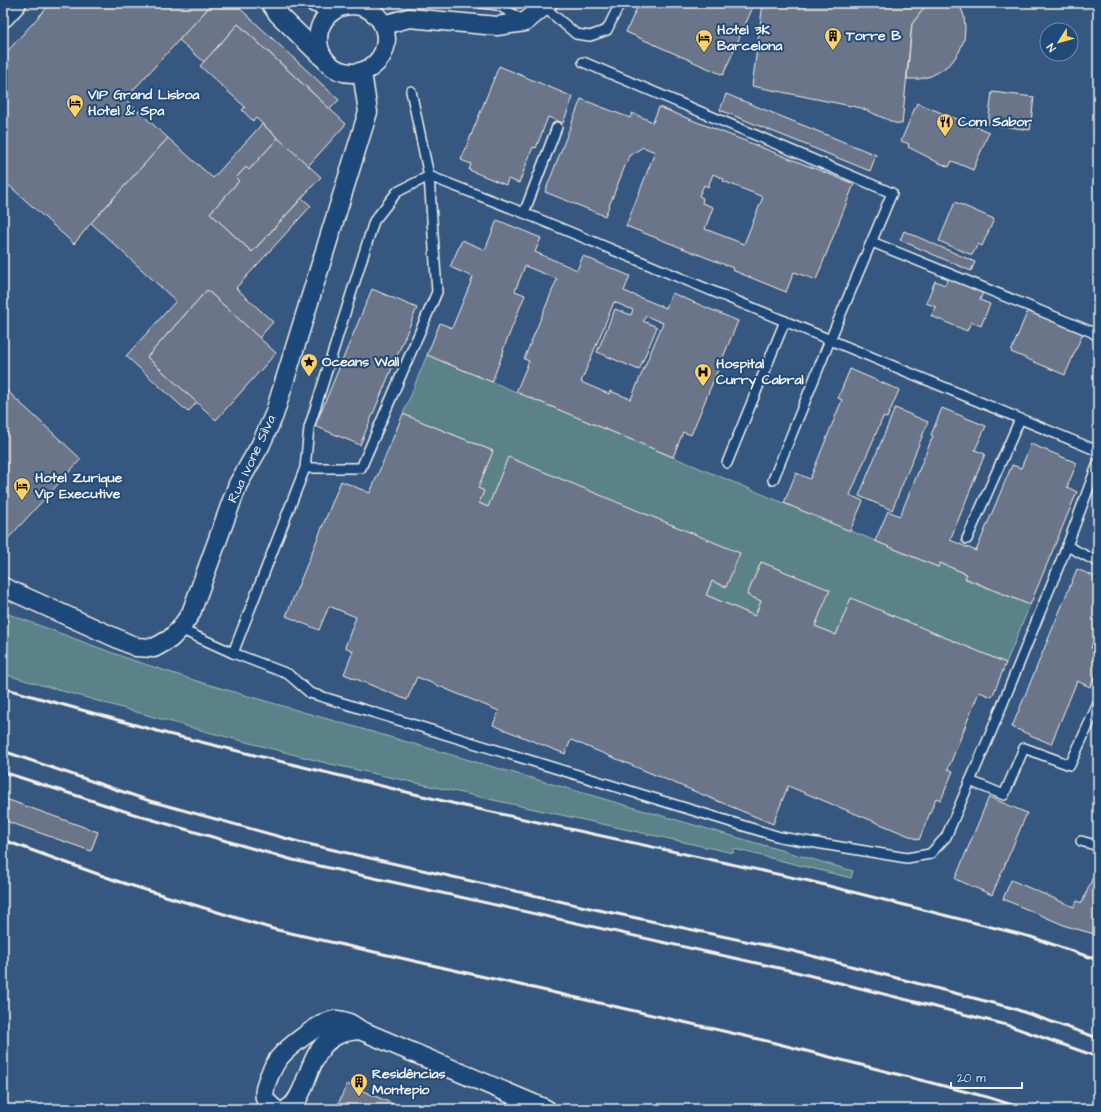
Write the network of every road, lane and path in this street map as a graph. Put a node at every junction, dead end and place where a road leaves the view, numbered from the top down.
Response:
1 (15, 3) edge
2 (270, 3) edge
3 (315, 3) edge
4 (481, 3) edge
5 (620, 3) edge
6 (369, 5) edge
7 (546, 5) edge
8 (336, 8) junction
9 (3, 16) edge
10 (525, 22) junction
11 (383, 25) junction
12 (322, 57) junction
13 (583, 62) dead end
14 (362, 72) junction
15 (411, 91) dead end
16 (557, 127) dead end
17 (429, 176) junction
18 (524, 213) junction
19 (872, 242) junction
20 (785, 321) junction
21 (1098, 337) edge
22 (830, 340) junction
23 (1020, 419) junction
24 (1098, 451) edge
25 (728, 463) dead end
26 (1098, 463) edge
27 (305, 468) junction
28 (773, 480) dead end
29 (967, 538) dead end
30 (1067, 546) junction
31 (1098, 562) edge
32 (3, 587) edge
33 (180, 629) junction
34 (233, 653) junction
35 (1098, 704) edge
36 (970, 781) junction
37 (1081, 840) dead end
38 (1098, 846) edge
39 (360, 1030) junction
40 (275, 1109) edge
41 (287, 1109) edge
42 (546, 1109) edge

1 - 9 main road
2 - 12 street
3 - 8 street
4 - 10 lane
5 - 7 lane
6 - 8 street
6 - 11 street
7 - 10 street
8 - 12 street
10 - 11 street
11 - 14 street
12 - 14 street
13 - 19 lane
14 - 33 street, Rua Ivone Silva
15 - 17 lane
16 - 18 lane
17 - 18 lane
17 - 27 lane
17 - 27 lane
18 - 20 lane
19 - 21 lane
19 - 22 lane
20 - 22 lane
20 - 25 lane
22 - 23 lane
22 - 28 lane
23 - 24 lane
23 - 29 lane
26 - 30 lane
27 - 34 lane
30 - 31 lane
30 - 36 lane
32 - 33 street, Rua Ivone Silva
33 - 34 lane
34 - 36 lane
35 - 36 lane
37 - 38 lane
39 - 40 street
39 - 41 street
39 - 42 street

